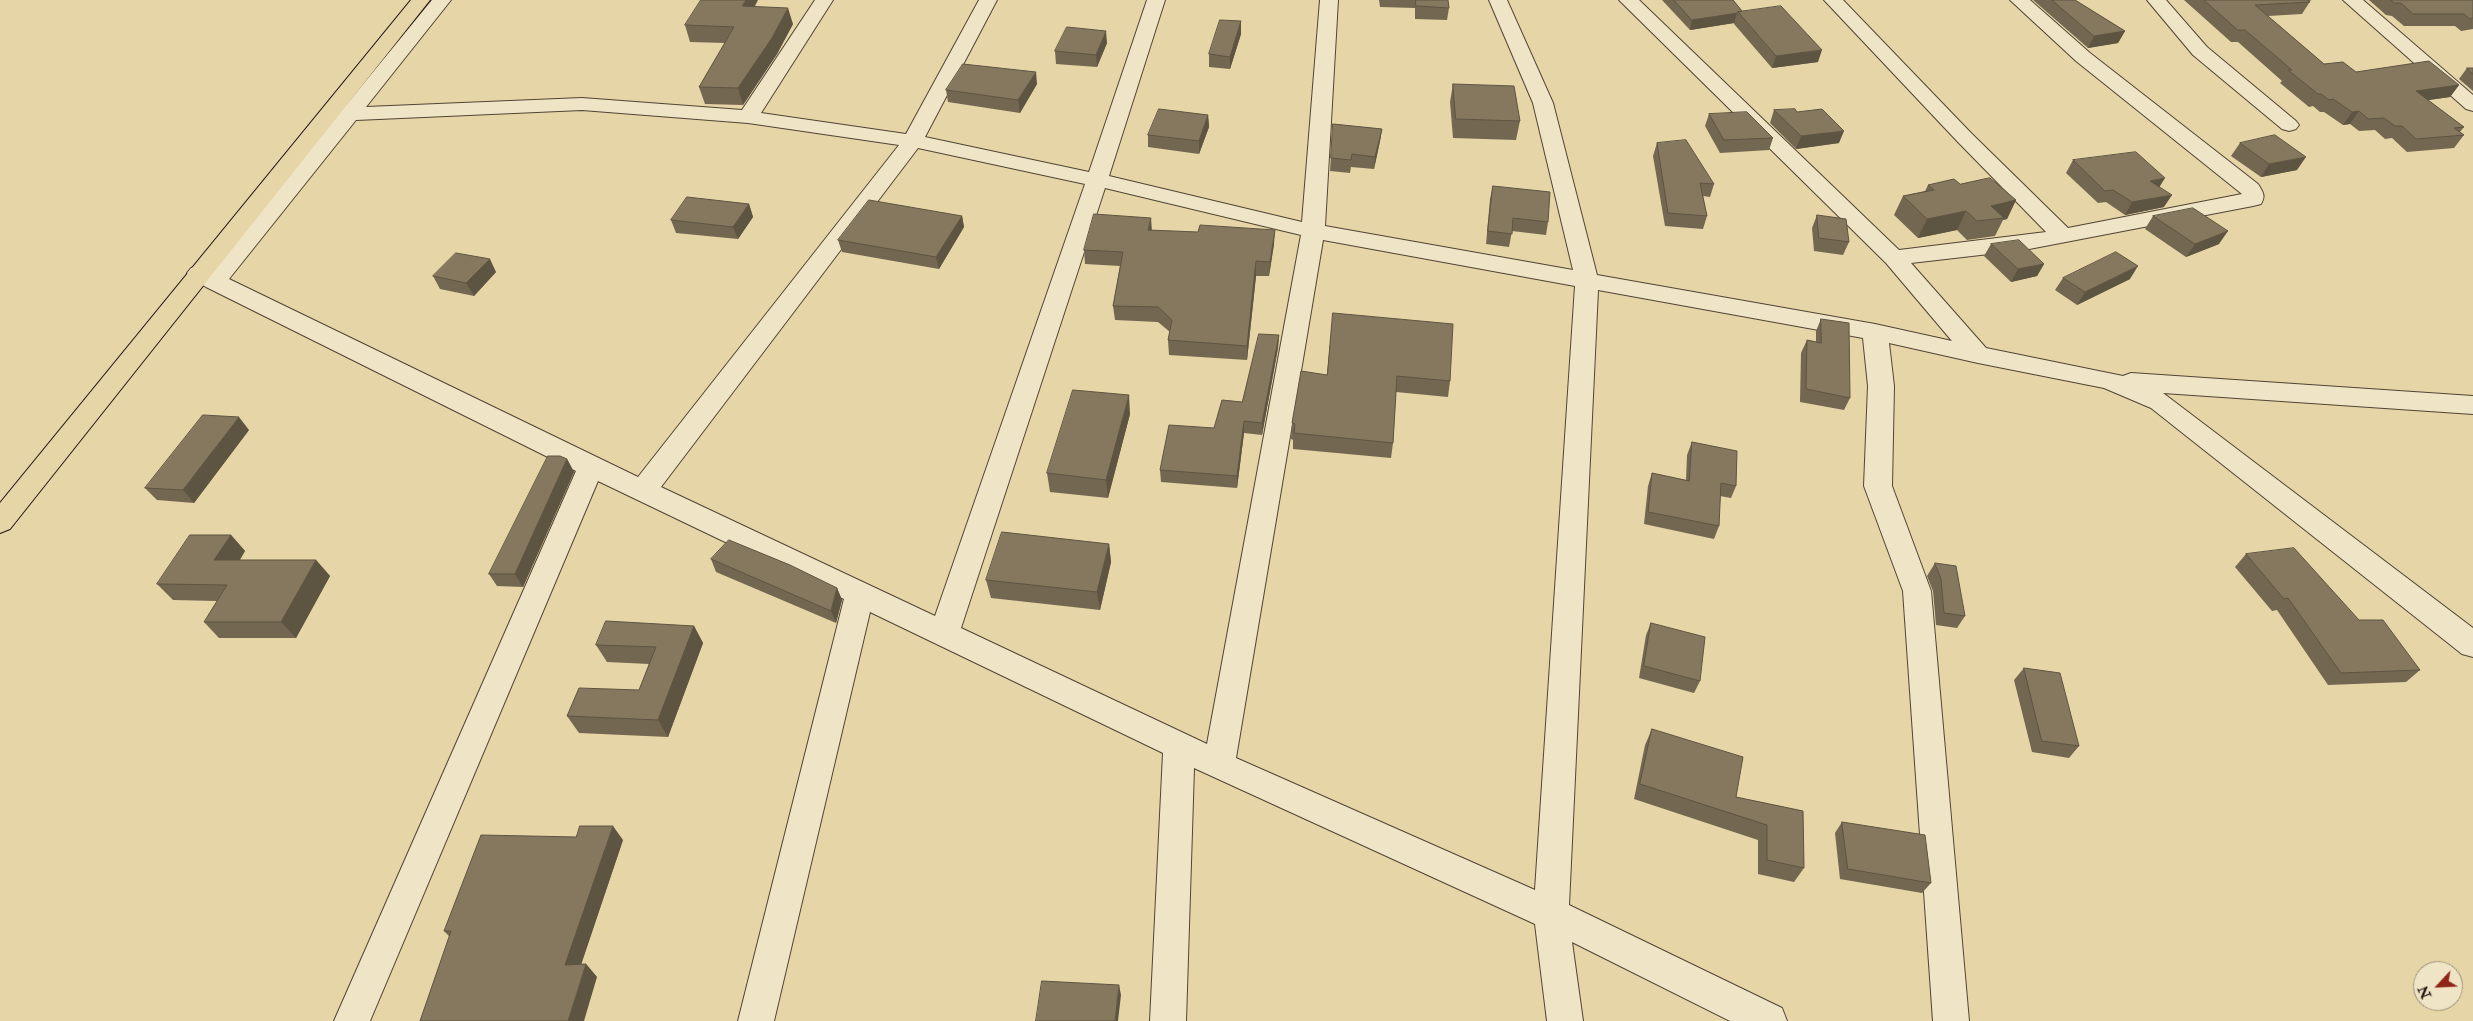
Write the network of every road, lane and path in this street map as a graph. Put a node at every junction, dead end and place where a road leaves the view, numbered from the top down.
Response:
1 (420, 0) edge
2 (442, 0) edge
3 (824, 0) edge
4 (988, 0) edge
5 (1156, 0) edge
6 (1328, 0) edge
7 (1498, 0) edge
8 (1628, 0) edge
9 (1834, 0) edge
10 (2020, 0) edge
11 (2156, 0) edge
12 (2352, 0) edge
13 (2473, 105) edge
14 (350, 114) junction
15 (748, 117) junction
16 (2289, 125) dead end
17 (913, 141) junction
18 (1097, 180) junction
19 (1313, 232) junction
20 (2062, 235) junction
21 (1894, 258) junction
22 (207, 278) junction
23 (1587, 280) junction
24 (1875, 332) junction
25 (1978, 355) junction
26 (2110, 380) junction
27 (2473, 405) edge
28 (591, 467) junction
29 (643, 490) junction
30 (0, 522) edge
31 (860, 594) junction
32 (944, 633) junction
33 (2473, 645) edge
34 (1179, 746) junction
35 (1219, 764) junction
36 (1551, 914) junction
37 (352, 1021) edge
38 (756, 1021) edge
39 (1168, 1021) edge
40 (1565, 1021) edge
41 (1769, 1021) edge
42 (1951, 1021) edge

1 - 22 main road
2 - 14 street
3 - 15 street
4 - 17 street
5 - 18 street
6 - 19 street
7 - 23 street
8 - 21 street
9 - 20 street
10 - 20 street
11 - 16 street
12 - 13 street
14 - 15 street
14 - 22 street
15 - 17 street
17 - 18 street
17 - 29 street
18 - 19 street
18 - 32 street
19 - 23 street
19 - 35 street
20 - 21 street
21 - 25 street
22 - 28 street
22 - 30 main road
23 - 24 street
23 - 36 street
24 - 25 street
24 - 42 street
25 - 26 street
26 - 27 street
26 - 33 street
28 - 29 street
28 - 37 street
29 - 31 street
31 - 32 street
31 - 38 street
32 - 34 street
34 - 35 street
34 - 39 street
35 - 36 street
36 - 40 street
36 - 41 street

